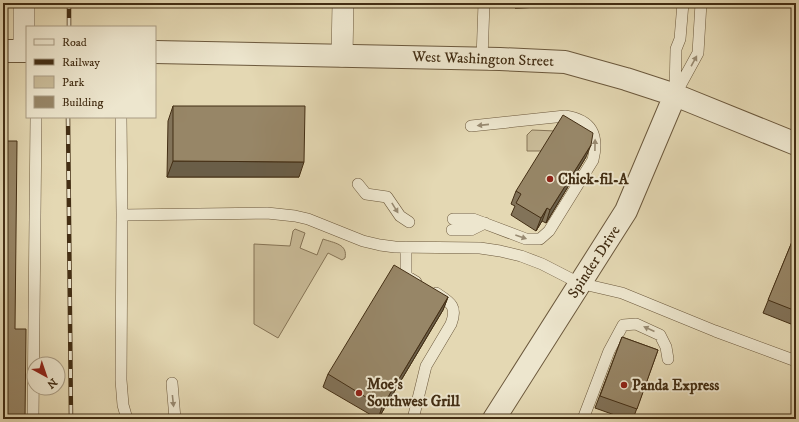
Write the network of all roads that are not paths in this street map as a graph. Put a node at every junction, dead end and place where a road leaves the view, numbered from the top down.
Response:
1 (24, 3) edge
2 (343, 3) edge
3 (484, 3) edge
4 (683, 3) edge
5 (701, 3) edge
6 (3, 50) edge
7 (26, 51) edge
8 (156, 52) edge
9 (342, 56) junction
10 (482, 59) junction
11 (675, 95) junction
12 (36, 118) edge
13 (120, 118) edge
14 (471, 126) dead end
15 (796, 144) edge
16 (358, 184) dead end
17 (122, 215) junction
18 (409, 222) dead end
19 (452, 224) dead end
20 (406, 247) junction
21 (579, 283) junction
22 (668, 359) dead end
23 (796, 361) edge
24 (172, 383) dead end
25 (33, 419) edge
26 (127, 419) edge
27 (175, 419) edge
28 (413, 419) edge
29 (494, 419) edge
30 (583, 419) edge

1 - 7 street
2 - 9 street
3 - 10 lane
4 - 11 lane
11 -> 5 lane
6 - 7 street
8 - 9 street, West Washington Street
9 - 10 street, West Washington Street
10 - 11 street, West Washington Street
11 - 15 street, West Washington Street
11 - 21 street, Spinder Drive
12 - 25 lane
13 - 17 lane
19 -> 14 lane
16 -> 18 lane
17 - 20 lane
17 - 26 lane
20 - 21 lane
20 - 28 lane
21 - 23 lane
21 - 29 street, Spinder Drive
22 -> 30 lane
24 -> 27 lane

